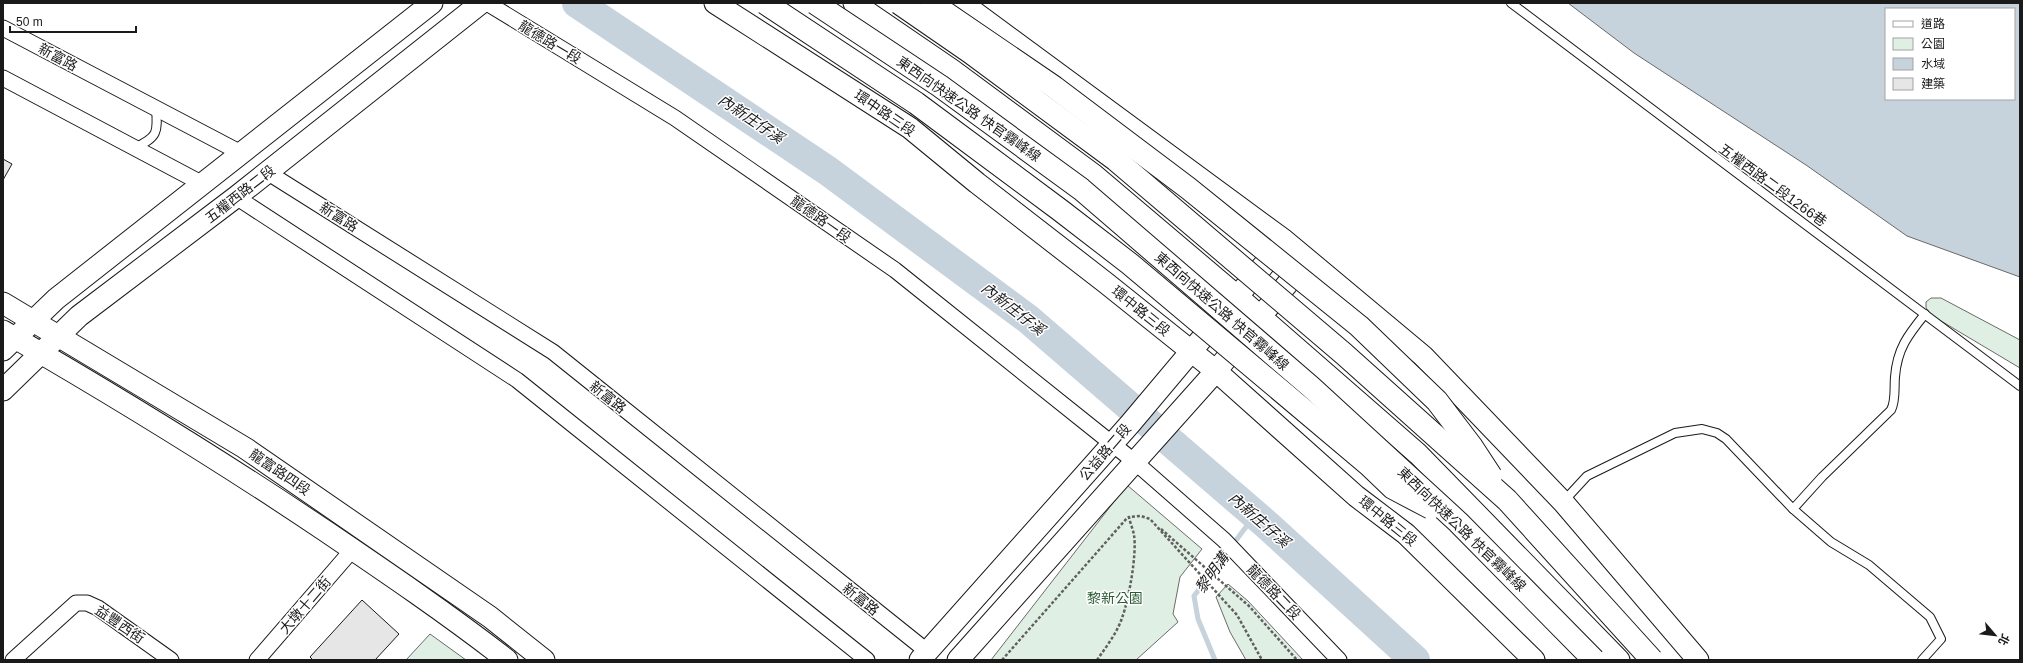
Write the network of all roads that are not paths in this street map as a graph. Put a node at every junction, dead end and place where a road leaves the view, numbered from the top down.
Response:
1 (432, 3) edge
2 (481, 3) edge
3 (487, 3) edge
4 (716, 3) edge
5 (765, 3) edge
6 (815, 3) edge
7 (854, 3) edge
8 (875, 3) edge
9 (899, 3) edge
10 (932, 3) edge
11 (962, 3) edge
12 (1510, 3) edge
13 (3, 28) edge
14 (3, 78) edge
15 (156, 108) junction
16 (134, 148) junction
17 (242, 153) junction
18 (267, 172) junction
19 (201, 184) junction
20 (236, 197) junction
21 (1284, 240) junction
22 (1307, 259) junction
23 (1241, 292) junction
24 (3, 303) edge
25 (1264, 313) junction
26 (1925, 314) junction
27 (33, 320) junction
28 (58, 336) junction
29 (7, 340) edge
30 (1191, 351) junction
31 (42, 353) junction
32 (1209, 379) junction
33 (2020, 386) edge
34 (3, 390) edge
35 (1113, 444) junction
36 (1135, 462) junction
37 (1507, 500) junction
38 (1564, 502) junction
39 (1793, 509) junction
40 (1458, 522) junction
41 (353, 549) junction
42 (924, 656) edge
43 (13, 660) edge
44 (172, 660) edge
45 (257, 660) edge
46 (507, 660) edge
47 (544, 660) edge
48 (867, 660) edge
49 (958, 660) edge
50 (1339, 660) edge
51 (1534, 660) edge
52 (1594, 660) edge
53 (1619, 660) edge
54 (1635, 660) edge
55 (1652, 660) edge
56 (1698, 660) edge
57 (1922, 660) edge

1 - 17 street
2 - 18 street, 五權西路二段
3 - 35 street, 龍德路一段
4 - 30 street, 環中路三段
5 - 40 highway, bridge
6 - 40 highway, 東西向快速公路 快官霧峰線, bridge
7 - 23 street
8 - 23 street
9 - 37 highway, bridge
10 - 37 highway, bridge
11 - 21 street
12 - 26 lane, 五權西路二段1266巷
13 - 15 street, 新富路
14 - 16 street
15 - 16 lane
15 - 17 street, 新富路
16 - 19 street
17 - 19 street
18 - 20 street, 五權西路二段
18 - 42 street, 新富路
19 - 27 street
20 - 28 street, 五權西路二段
20 - 48 street
21 - 22 street
21 - 23 street, 公益路二段
22 - 25 street, 公益路二段
22 - 38 street
23 - 25 street
23 - 30 street, 公益路二段
24 - 27 street, 龍富路四段
25 - 32 street, 公益路二段
25 - 53 street
25 - 54 street
26 - 33 lane, 五權西路二段1266巷
26 - 39 lane
27 - 28 street, 龍富路四段
27 - 29 street
28 - 31 street, 五權西路二段
28 - 47 street, 龍富路四段
29 - 31 street, 龍富路四段
30 - 32 street, 環中路三段
30 - 35 street, 公益路二段
31 - 34 street, 五權西路二段
31 - 41 street, 龍富路四段
32 - 36 street, 公益路二段
32 - 51 street, 環中路三段
35 - 36 street, 龍德路一段
35 - 42 street, 公益路二段
36 - 49 street, 公益路二段
36 - 50 street, 龍德路二段
37 - 55 highway, bridge
38 - 39 lane
38 - 56 street
39 - 57 lane
40 - 52 highway, 東西向快速公路 快官霧峰線, bridge
41 - 45 street, 大墩十二街
41 - 46 street, 龍富路四段
43 - 44 street, 益豐西街

